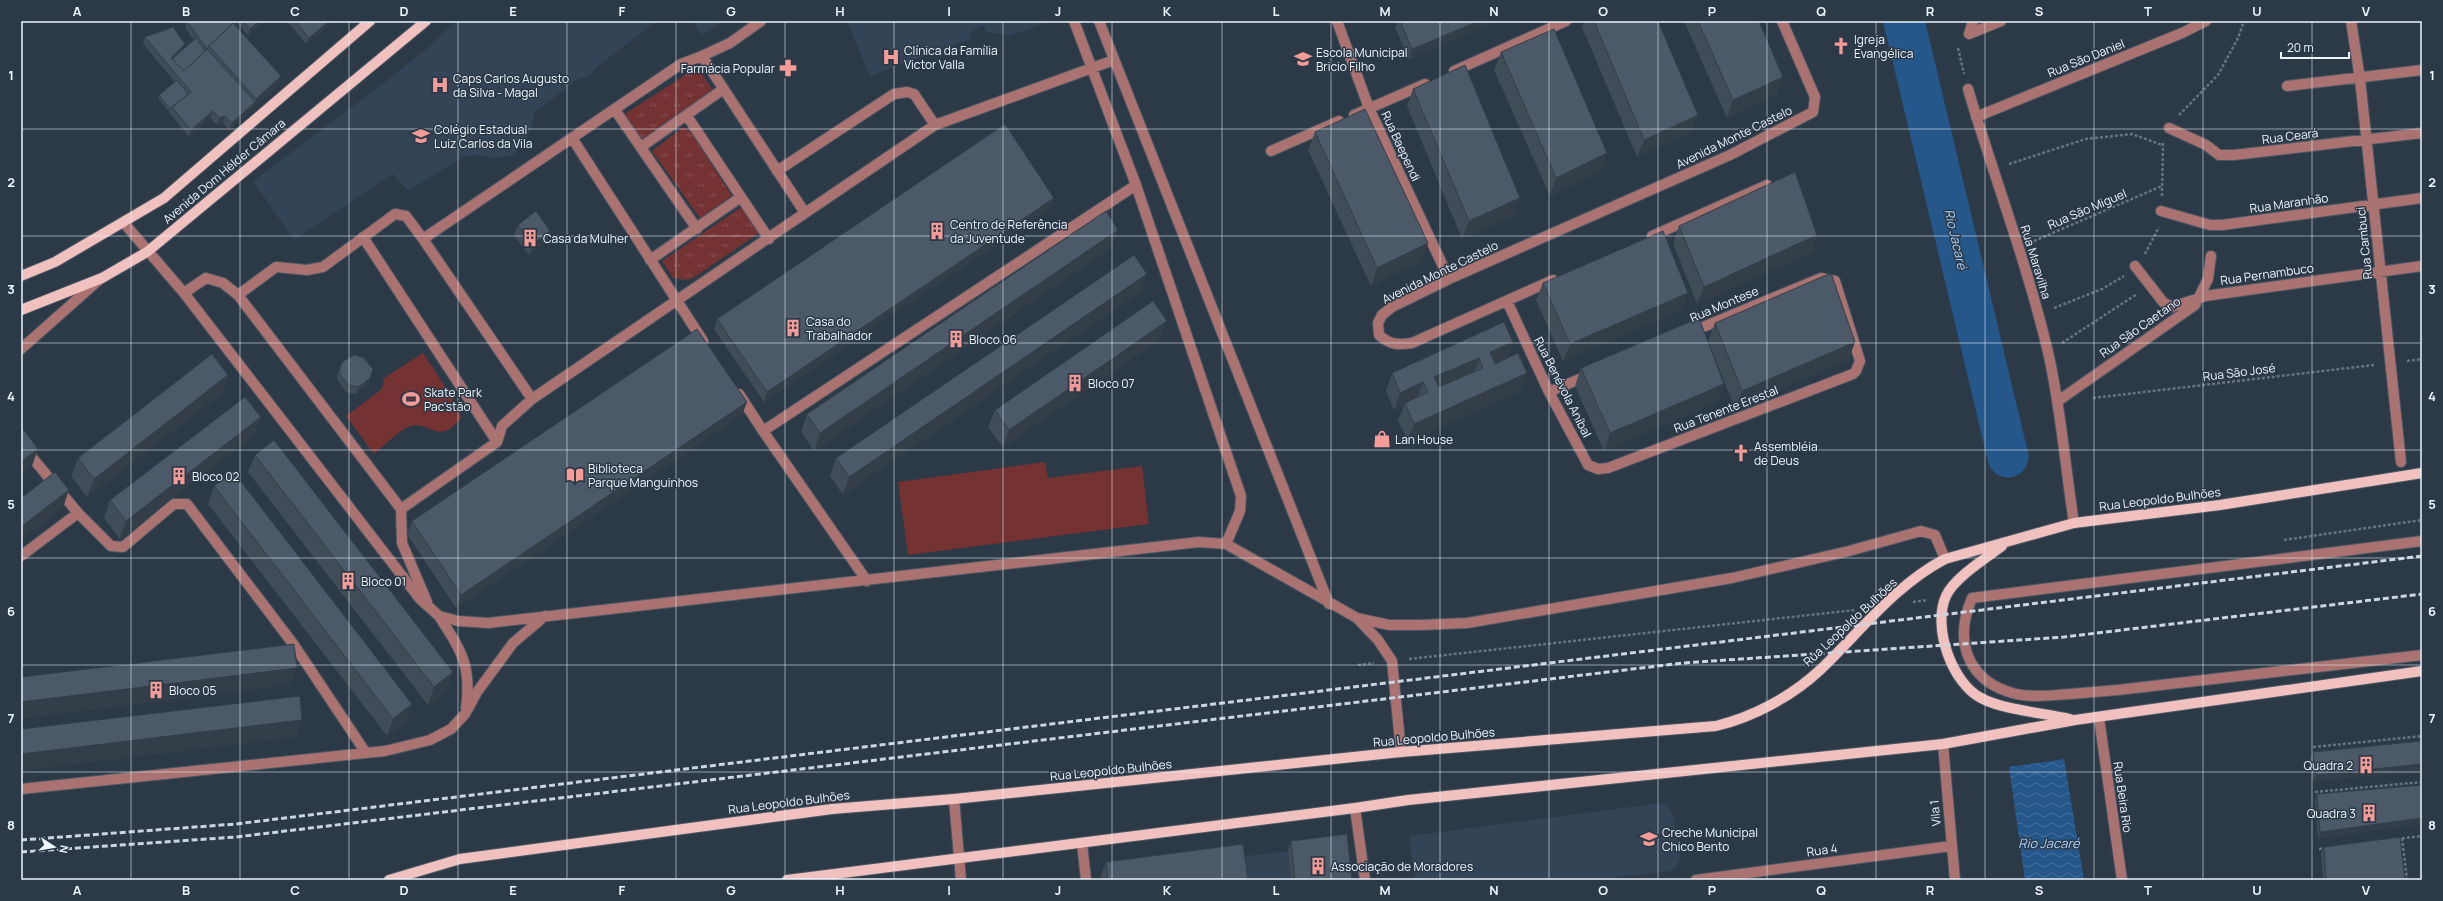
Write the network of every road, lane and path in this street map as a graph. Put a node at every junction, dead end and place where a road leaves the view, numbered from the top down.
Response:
1 (370, 21) edge
2 (426, 21) edge
3 (761, 21) edge
4 (1074, 21) edge
5 (1099, 21) edge
6 (1337, 21) edge
7 (1566, 21) edge
8 (1782, 21) edge
9 (1967, 21) edge
10 (1973, 21) edge
11 (2001, 21) edge
12 (2206, 21) edge
13 (2351, 21) edge
14 (1969, 34) junction
15 (702, 56) junction
16 (1114, 60) junction
17 (1093, 69) junction
18 (2422, 70) edge
19 (2360, 79) junction
20 (2287, 86) dead end
21 (1968, 89) joint
22 (722, 90) junction
23 (1370, 108) junction
24 (615, 110) junction
25 (687, 116) junction
26 (1976, 117) junction
27 (934, 125) junction
28 (2168, 128) dead end
29 (2422, 133) edge
30 (572, 138) junction
31 (2367, 140) junction
32 (2162, 145) dead end
33 (641, 147) junction
34 (1271, 150) dead end
35 (1993, 169) junction
36 (777, 171) junction
37 (1136, 184) junction
38 (1767, 185) edge
39 (2162, 186) dead end
40 (741, 197) junction
41 (2422, 198) edge
42 (2373, 204) junction
43 (2161, 211) dead end
44 (805, 213) junction
45 (124, 223) junction
46 (697, 229) junction
47 (363, 237) junction
48 (423, 239) junction
49 (768, 239) junction
50 (1644, 240) edge
51 (2019, 248) junction
52 (147, 252) junction
53 (2211, 256) dead end
54 (650, 260) junction
55 (2135, 266) joint
56 (2422, 266) edge
57 (2380, 272) junction
58 (1564, 275) edge
59 (21, 276) edge
60 (102, 278) junction
61 (1449, 279) junction
62 (2149, 286) junction
63 (184, 293) junction
64 (238, 294) junction
65 (676, 299) junction
66 (2198, 300) junction
67 (1507, 301) junction
68 (21, 310) edge
69 (2038, 314) junction
70 (1681, 336) edge
71 (21, 349) edge
72 (711, 352) edge
73 (2048, 352) junction
74 (2422, 359) edge
75 (2390, 363) junction
76 (1600, 370) edge
77 (1853, 374) joint
78 (733, 385) edge
79 (1549, 392) junction
80 (2090, 398) dead end
81 (532, 399) junction
82 (2058, 402) junction
83 (763, 431) junction
84 (497, 442) junction
85 (21, 444) edge
86 (2401, 462) dead end
87 (1608, 468) joint
88 (2422, 473) edge
89 (400, 509) junction
90 (78, 512) junction
91 (2074, 522) junction
92 (2422, 541) edge
93 (2005, 543) junction
94 (1226, 544) junction
95 (21, 556) edge
96 (1945, 559) junction
97 (867, 581) junction
98 (1329, 604) junction
99 (429, 607) junction
100 (439, 616) junction
101 (545, 616) junction
102 (1357, 618) junction
103 (294, 645) junction
104 (278, 647) edge
105 (2422, 655) edge
106 (2422, 671) edge
107 (465, 714) junction
108 (2099, 718) junction
109 (2075, 720) junction
110 (2422, 736) edge
111 (1943, 744) junction
112 (2313, 747) dead end
113 (1401, 752) junction
114 (366, 753) junction
115 (2422, 782) edge
116 (21, 789) edge
117 (2315, 792) dead end
118 (954, 799) junction
119 (1355, 808) junction
120 (2422, 836) edge
121 (2402, 838) junction
122 (2395, 840) edge
123 (1082, 843) junction
124 (1951, 846) junction
125 (2334, 847) edge
126 (2319, 849) dead end
127 (959, 858) junction
128 (389, 880) edge
129 (787, 880) edge
130 (961, 880) edge
131 (1086, 880) edge
132 (1365, 880) edge
133 (1696, 880) edge
134 (1955, 880) edge
135 (2122, 880) edge
136 (2408, 880) edge

1 - 45 main road, Avenida Dom Hélder Câmara
2 - 52 main road, Avenida Dom Hélder Câmara
3 - 15 street
4 - 17 street
5 - 16 street
6 - 23 street, Rua Baependi
7 - 23 street
8 - 61 street, Avenida Monte Castelo
9 - 14 street
10 - 14 street
11 - 14 street
12 - 26 street, Rua São Daniel
13 - 19 street, Rua Cambuci
14 - 21 path
15 - 22 street
15 - 24 street
16 - 17 street
16 - 98 street
17 - 27 street
17 - 37 street
18 - 19 street
19 - 20 street
19 - 31 street, Rua Cambuci
21 - 26 street, Rua Maravilha
22 - 25 street
22 - 36 street
23 - 34 street
23 - 61 street, Rua Baependi
24 - 30 street
24 - 33 street
25 - 33 street
25 - 40 street
26 - 35 street, Rua Maravilha
27 - 36 street
27 - 44 street
28 - 31 street, Rua Ceará
29 - 31 street, Rua Ceará
30 - 48 street
30 - 54 street
31 - 42 street, Rua Cambuci
32 - 35 path
33 - 46 street
35 - 51 street, Rua Maravilha
36 - 44 street
37 - 83 street
37 - 94 street
38 - 50 street
39 - 51 path, Rua São Miguel
40 - 46 street
40 - 49 street
41 - 42 street, Rua Maranhão
42 - 43 street, Rua Maranhão
42 - 57 street, Rua Cambuci
44 - 49 street
45 - 52 street
45 - 59 main road, Avenida Dom Hélder Câmara
46 - 54 street
47 - 48 street
47 - 64 street
47 - 84 street
48 - 81 street
49 - 65 street
51 - 69 street, Rua Maravilha
52 - 60 main road, Avenida Dom Hélder Câmara
52 - 63 street
53 - 66 street, Rua São Caetano
54 - 65 street
55 - 62 street, Rua Pernambuco
55 - 69 path
56 - 57 street, Rua Pernambuco
57 - 66 street, Rua Pernambuco
57 - 75 street, Rua Cambuci
58 - 67 street, Avenida Monte Castelo
60 - 68 main road, Avenida Dom Hélder Câmara
60 - 71 street
61 - 67 street, Avenida Monte Castelo
62 - 66 street, Rua Pernambuco
62 - 73 path
63 - 64 street
63 - 99 street
64 - 89 street
65 - 72 street
65 - 81 street
66 - 82 street, Rua São Caetano
67 - 79 street, Rua Benévola Aníbal
69 - 73 street, Rua Maravilha
70 - 77 street, Rua Montese
73 - 82 street, Rua Maravilha
74 - 75 path, Rua São José
75 - 80 path, Rua São José
75 - 86 street, Rua Cambuci
76 - 79 street
77 - 87 street, Rua Tenente Erestal
78 - 83 street
79 - 87 street, Rua Benévola Aníbal
81 - 84 street
82 - 91 street, Rua Maravilha
83 - 97 street
84 - 89 street
85 - 90 street
88 - 91 main road, Rua Leopoldo Bulhões
89 - 99 street
90 - 95 street
90 - 103 street
91 - 93 main road, Rua Leopoldo Bulhões
92 - 105 street
93 - 96 main road, Rua Leopoldo Bulhões
93 - 109 main road
94 - 97 street
94 - 98 street
96 - 102 street
96 - 113 main road, Rua Leopoldo Bulhões
97 - 101 street
98 - 102 street
99 - 100 street
100 - 101 street
100 - 107 street
101 - 107 street
102 - 113 street
103 - 104 street
103 - 114 street
106 - 108 main road
107 - 114 street
108 - 109 main road
108 - 135 street, Rua Beira Rio
109 - 111 main road
110 - 112 path
111 - 119 main road
111 - 124 street, Vila 1
113 - 118 main road, Rua Leopoldo Bulhões
114 - 116 street
115 - 117 path
118 - 127 street
118 - 128 main road, Rua Leopoldo Bulhões
119 - 123 main road
119 - 132 street
120 - 121 path
121 - 122 path
121 - 136 path
123 - 127 main road
123 - 131 street
124 - 133 street, Rua 4
124 - 134 street, Vila 1
125 - 126 path
127 - 129 main road
127 - 130 street

